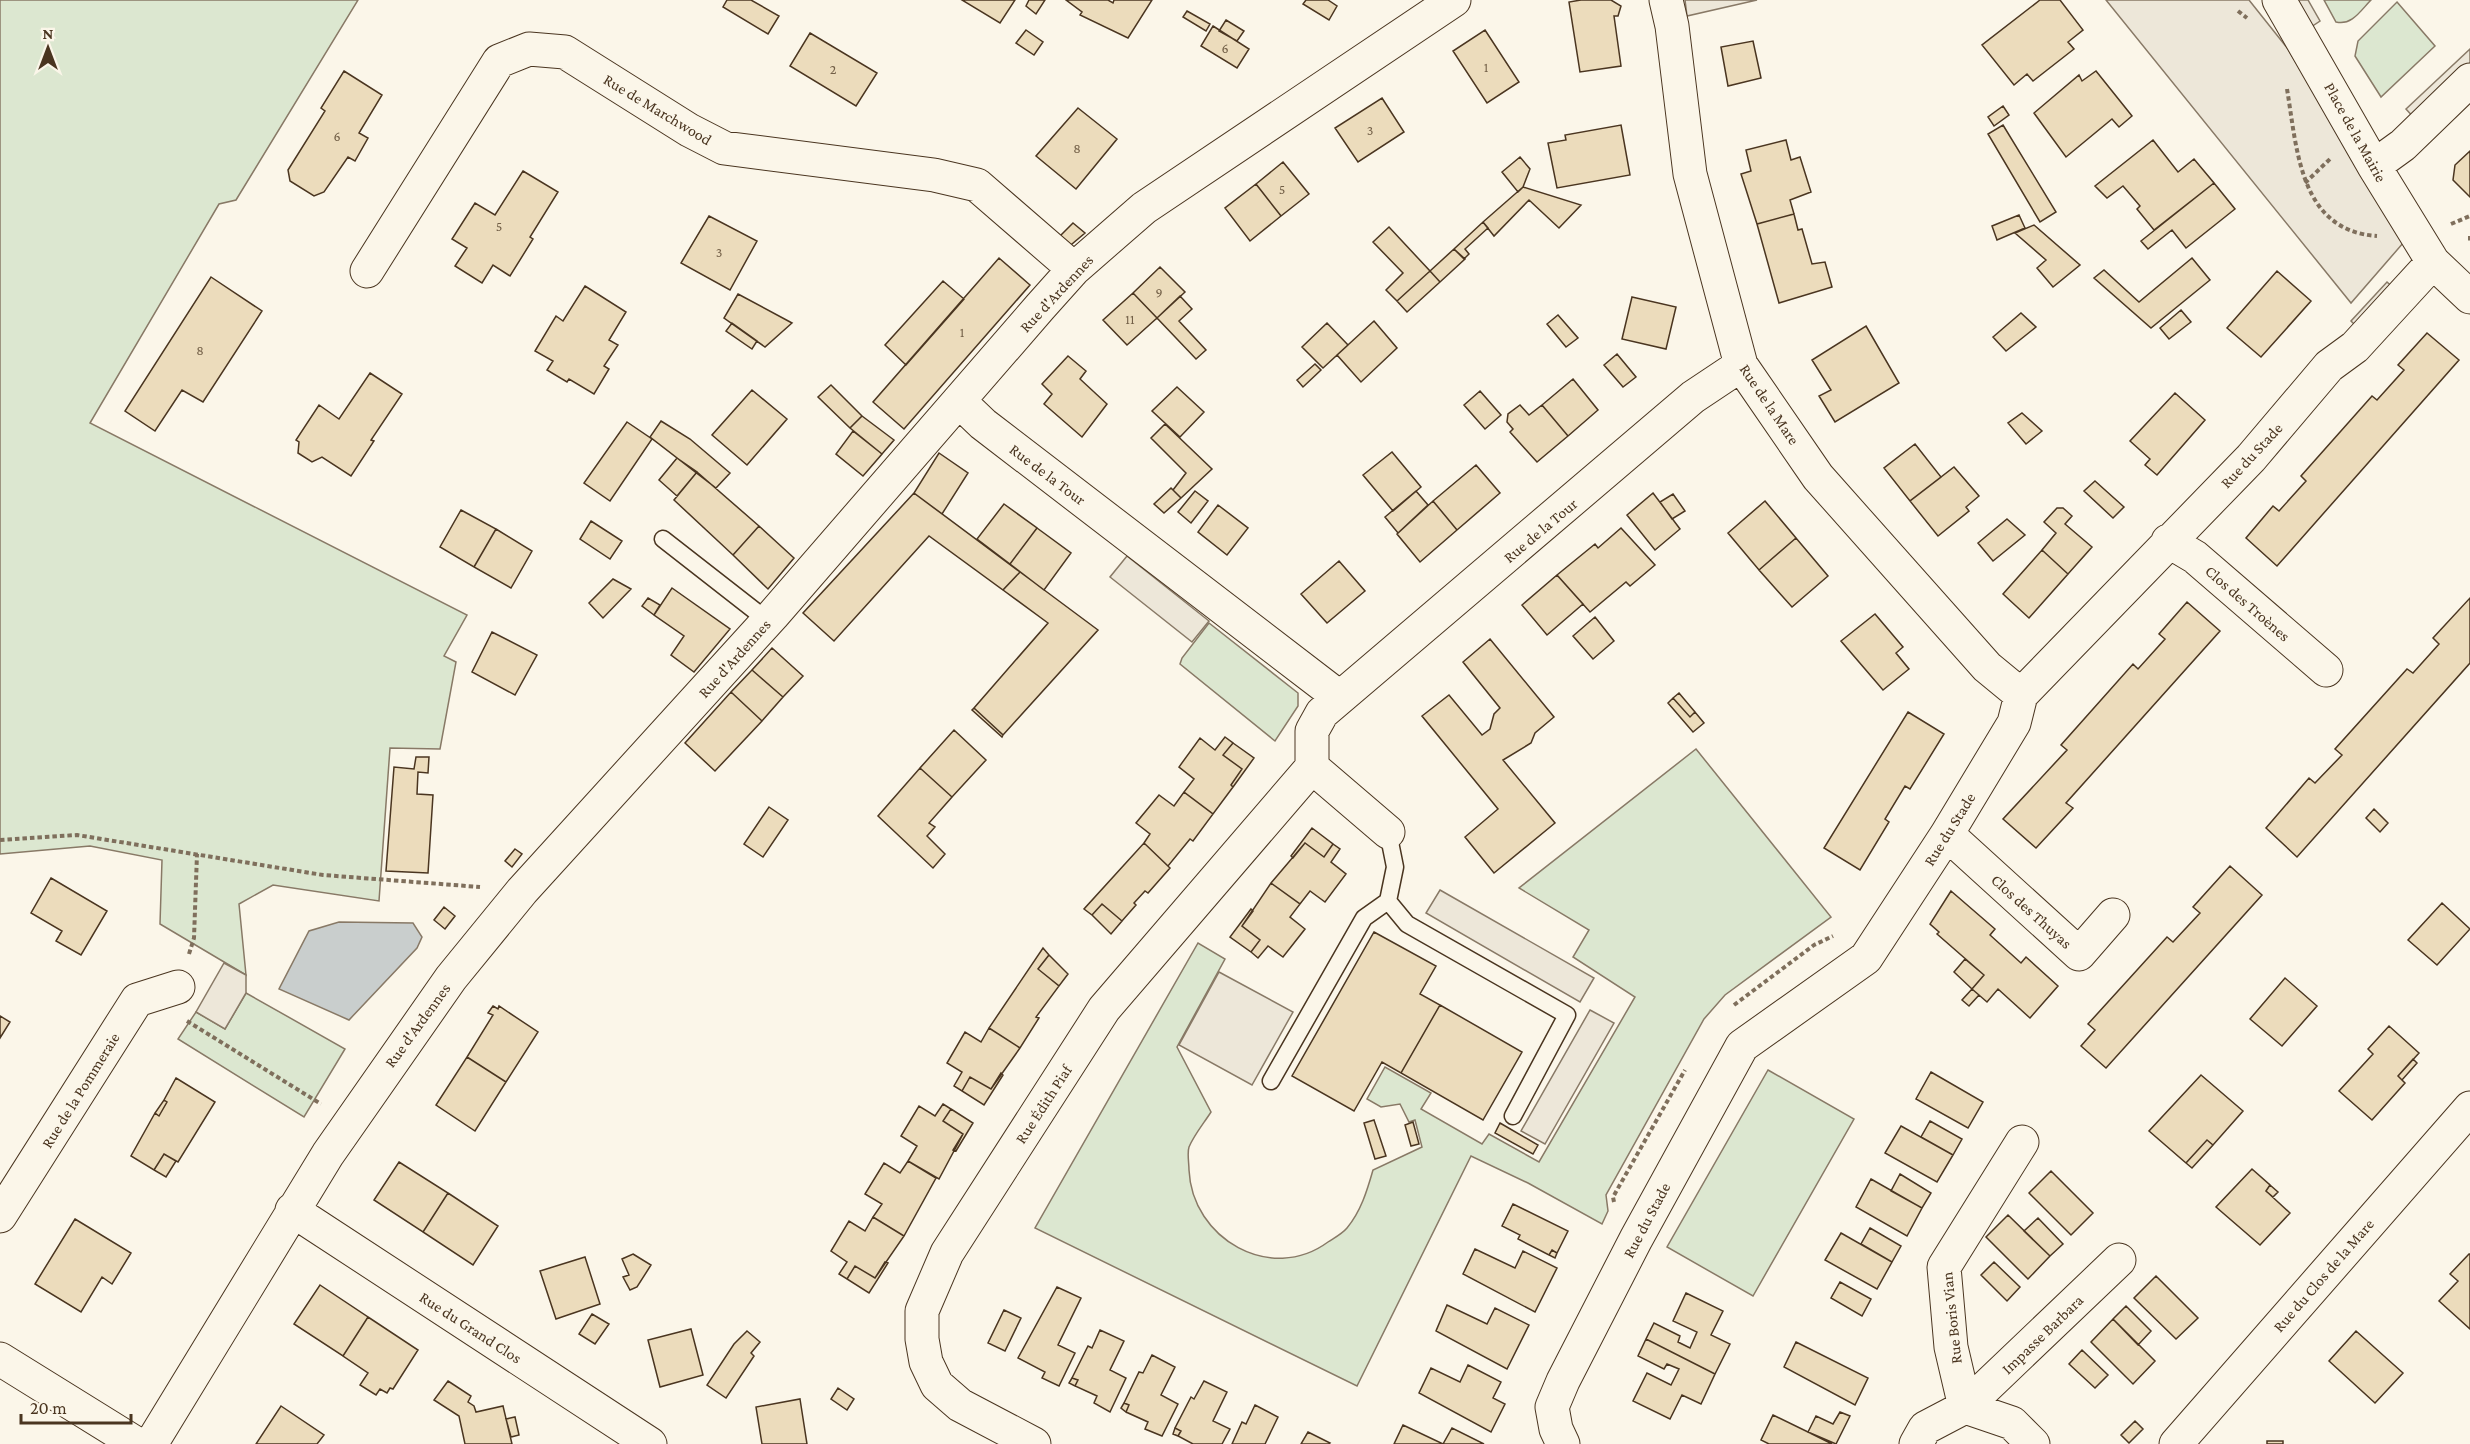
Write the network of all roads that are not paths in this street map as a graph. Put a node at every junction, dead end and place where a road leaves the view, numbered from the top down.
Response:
1 (1454, 0) edge
2 (1666, 0) edge
3 (2279, 0) edge
4 (2470, 80) edge
5 (2374, 166) junction
6 (2433, 262) junction
7 (1074, 270) junction
8 (367, 271) dead end
9 (2470, 297) edge
10 (1741, 365) junction
11 (960, 402) junction
12 (663, 539) dead end
13 (2168, 541) junction
14 (768, 621) junction
15 (2326, 670) dead end
16 (2020, 695) junction
17 (1340, 697) junction
18 (1312, 767) junction
19 (1388, 832) joint
20 (1947, 834) junction
21 (1388, 902) junction
22 (2113, 915) dead end
23 (178, 987) dead end
24 (1271, 1081) dead end
25 (2470, 1108) edge
26 (1513, 1116) dead end
27 (2022, 1142) dead end
28 (292, 1210) junction
29 (0, 1216) edge
30 (2120, 1260) dead end
31 (0, 1359) edge
32 (1965, 1407) junction
33 (137, 1444) edge
34 (151, 1444) edge
35 (650, 1444) edge
36 (1034, 1444) edge
37 (1563, 1444) edge
38 (1916, 1444) edge
39 (2033, 1444) edge
40 (2176, 1444) edge

1 - 7 street, Rue d'Ardennes
2 - 10 street, Rue de la Mare
3 - 5 street, Place de la Mairie
4 - 5 street
5 - 6 street, Place de la Mairie
6 - 9 street
6 - 13 street, Rue du Stade
7 - 8 street, Rue de Marchwood
7 - 11 street, Rue d'Ardennes
10 - 16 street, Rue de la Mare
10 - 17 street, Rue de la Tour
11 - 14 street, Rue d'Ardennes
11 - 17 street, Rue de la Tour
12 - 14 lane
13 - 15 street, Clos des Troènes
13 - 16 street, Rue du Stade
14 - 28 street, Rue d'Ardennes
16 - 20 street, Rue du Stade
17 - 18 street, Rue de la Tour
18 - 19 street
18 - 36 street, Rue Édith Piaf
19 - 21 lane
20 - 22 street, Clos des Thuyas
20 - 37 street, Rue du Stade
21 - 24 lane
21 - 26 lane
23 - 29 street, Rue de la Pommeraie
25 - 40 street, Rue du Clos de la Mare
27 - 32 street, Rue Boris Vian
28 - 34 street, Rue d'Ardennes
28 - 35 street, Rue du Grand Clos
30 - 32 street, Impasse Barbara
31 - 33 street
32 - 38 street, Impasse Barbara
32 - 39 street

